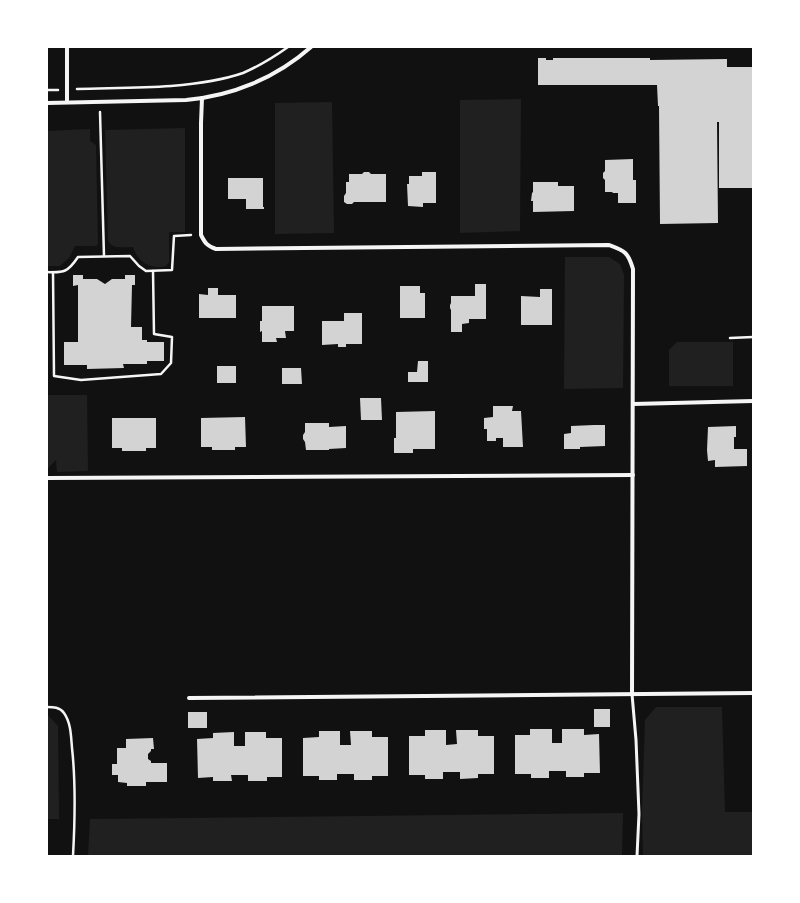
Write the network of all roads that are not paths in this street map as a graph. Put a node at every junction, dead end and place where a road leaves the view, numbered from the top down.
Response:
1 (67, 47) edge
2 (311, 47) edge
3 (202, 98) junction
4 (67, 102) junction
5 (47, 103) edge
6 (753, 401) edge
7 (633, 404) junction
8 (633, 475) junction
9 (47, 478) edge
10 (753, 693) edge
11 (632, 694) junction
12 (189, 698) dead end
13 (637, 856) edge

1 - 4 street
2 - 3 street
3 - 4 street
3 - 7 street
4 - 5 street
6 - 7 street
7 - 8 street
8 - 9 street
8 - 11 street
10 - 11 street
11 - 12 street
11 - 13 lane

